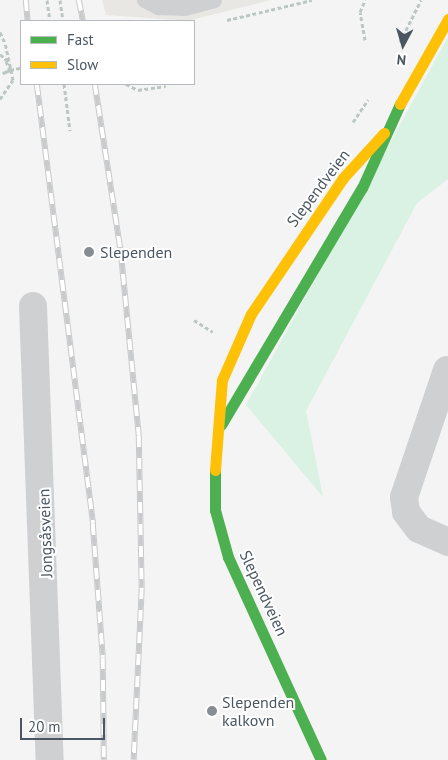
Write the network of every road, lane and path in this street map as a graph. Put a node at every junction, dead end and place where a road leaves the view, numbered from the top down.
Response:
1 (47, 0) edge
2 (60, 0) edge
3 (145, 0) edge
4 (214, 0) edge
5 (312, 0) edge
6 (365, 0) edge
7 (448, 19) edge
8 (50, 20) edge
9 (62, 20) edge
10 (221, 21) dead end
11 (0, 32) edge
12 (365, 40) dead end
13 (0, 55) edge
14 (20, 67) edge
15 (11, 70) junction
16 (64, 85) edge
17 (128, 85) edge
18 (166, 86) dead end
19 (0, 98) edge
20 (70, 131) dead end
21 (384, 133) junction
22 (33, 306) dead end
23 (194, 320) dead end
24 (209, 330) dead end
25 (447, 370) edge
26 (217, 430) junction
27 (448, 542) edge
28 (50, 760) edge
29 (321, 760) edge

1 - 8 path
2 - 9 path
3 - 4 lane
5 - 10 path
6 - 12 path
7 - 21 main road, Slependveien
11 - 15 path, bridge
13 - 15 path, bridge
13 - 19 path, bridge
14 - 15 path, bridge
15 - 19 path, bridge
16 - 20 path
17 - 18 path
21 - 26 main road, Slependveien
21 - 26 main road, Slependveien
22 - 28 street, Jongsåsveien
23 - 24 path
25 - 27 street
26 - 29 main road, Slependveien

